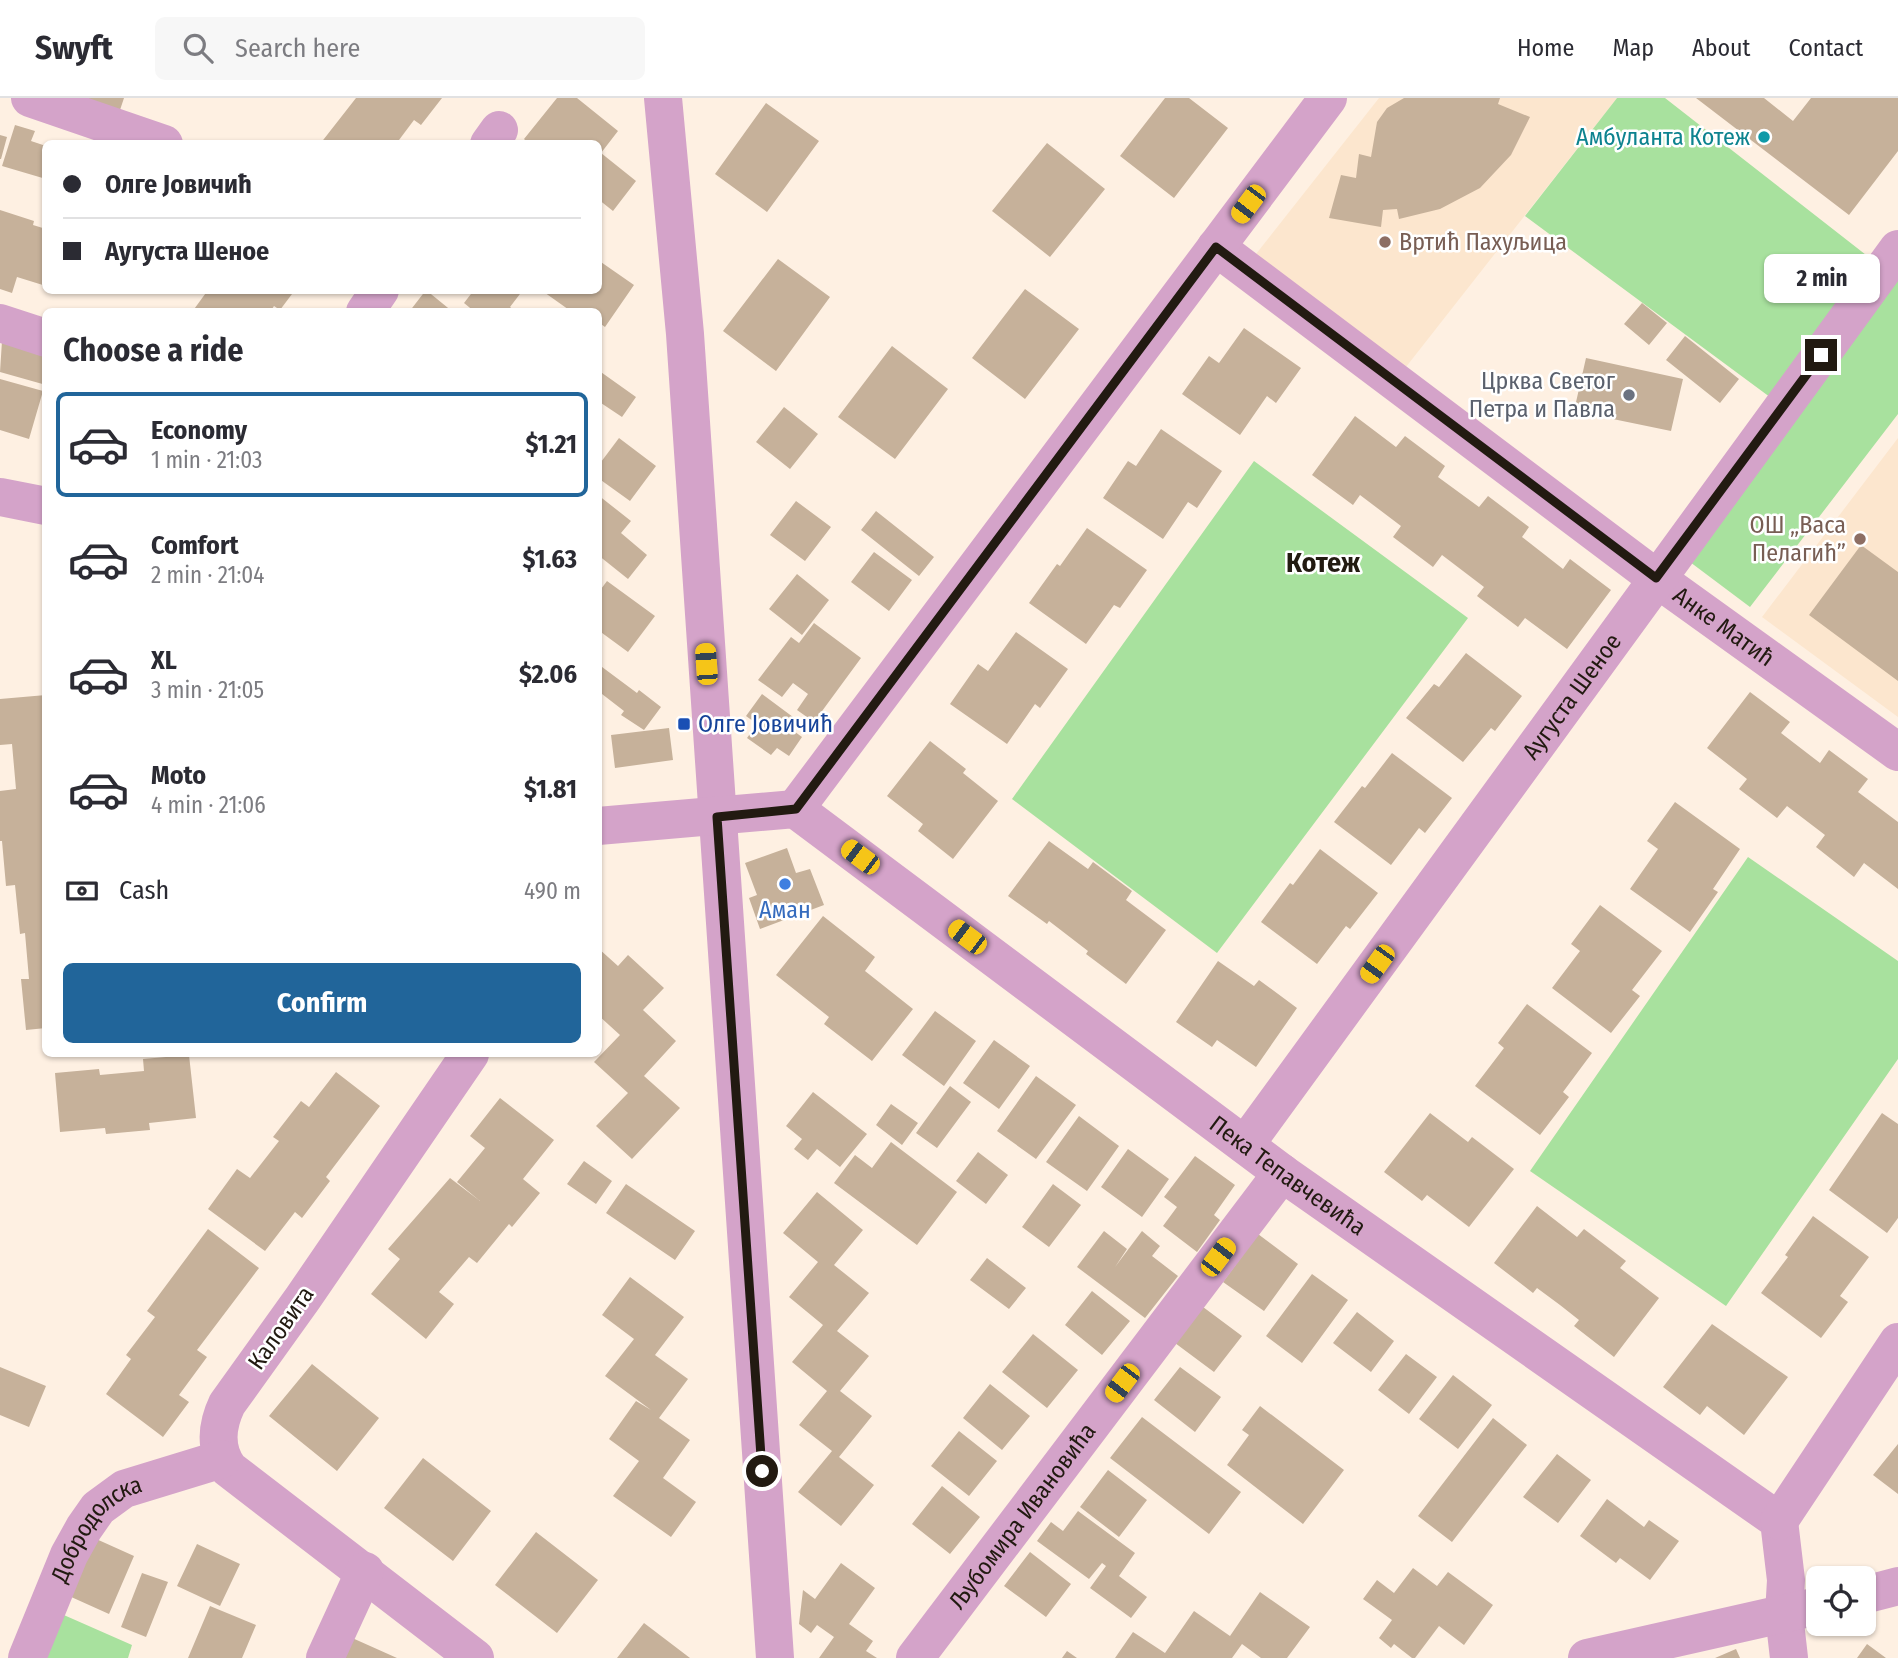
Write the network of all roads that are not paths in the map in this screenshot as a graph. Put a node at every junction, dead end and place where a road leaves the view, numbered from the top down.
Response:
1 (30, 98) edge
2 (663, 98) edge
3 (1328, 98) edge
4 (152, 140) edge
5 (1216, 247) junction
6 (1898, 249) edge
7 (0, 323) edge
8 (42, 337) edge
9 (0, 496) edge
10 (42, 503) edge
11 (1656, 578) junction
12 (1898, 752) edge
13 (796, 809) junction
14 (717, 817) junction
15 (602, 826) edge
16 (468, 1057) edge
17 (1245, 1145) junction
18 (1282, 1173) junction
19 (1898, 1342) edge
20 (222, 1459) junction
21 (1779, 1521) junction
22 (365, 1571) junction
23 (1898, 1586) edge
24 (1876, 1592) edge
25 (1801, 1610) edge
26 (27, 1658) edge
27 (325, 1658) edge
28 (475, 1658) edge
29 (775, 1658) edge
30 (915, 1658) edge
31 (1587, 1658) edge
32 (1789, 1658) edge

1 - 4 street
2 - 14 street
3 - 5 street
5 - 11 street, Анке Матић
5 - 13 street
6 - 11 street, Аугуста Шеное
7 - 8 street
9 - 10 street
11 - 12 street, Анке Матић
11 - 17 street, Аугуста Шеное
13 - 14 street
13 - 17 street, Пека Тепавчевића
14 - 15 street
14 - 29 street
16 - 20 street, Каловита
17 - 18 street, Пека Тепавчевића
18 - 21 street, Пека Тепавчевића
18 - 30 street, Љубомира Ивановића
19 - 21 street
20 - 22 street
20 - 26 street, Добродолска
21 - 25 street
22 - 27 street
22 - 28 street
23 - 24 street
25 - 31 street
25 - 32 street

